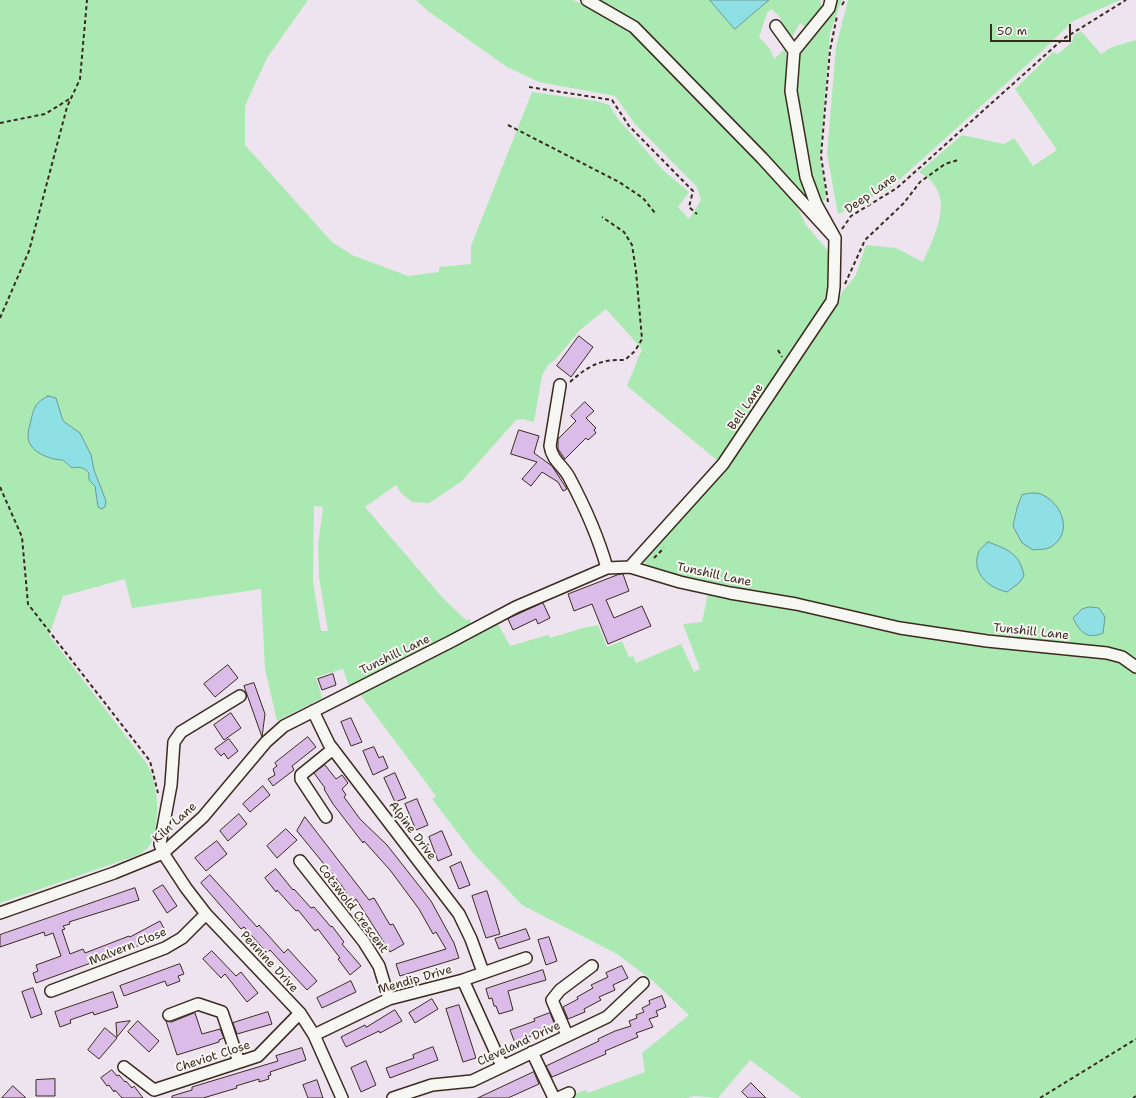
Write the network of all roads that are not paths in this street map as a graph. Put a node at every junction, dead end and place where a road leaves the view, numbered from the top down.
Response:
1 (587, 0) edge
2 (831, 0) edge
3 (776, 26) dead end
4 (794, 51) junction
5 (835, 238) junction
6 (560, 388) road end
7 (630, 567) junction
8 (607, 568) junction
9 (1136, 667) edge
10 (240, 696) dead end
11 (313, 711) junction
12 (333, 749) junction
13 (326, 817) dead end
14 (163, 853) junction
15 (300, 861) dead end
16 (0, 913) edge
17 (206, 914) junction
18 (526, 958) dead end
19 (592, 966) dead end
20 (483, 972) junction
21 (463, 980) junction
22 (643, 983) dead end
23 (56, 992) dead end
24 (389, 999) junction
25 (300, 1013) junction
26 (169, 1015) dead end
27 (314, 1035) junction
28 (567, 1035) junction
29 (532, 1052) junction
30 (239, 1062) junction
31 (502, 1066) junction
32 (124, 1067) dead end
33 (342, 1098) edge
34 (393, 1098) edge
35 (554, 1098) edge

1 - 5 street
2 - 4 street
3 - 4 street
4 - 5 street
5 - 7 street, Bell Lane
6 - 8 street
7 - 8 street, Tunshill Lane
7 - 9 street, Tunshill Lane
8 - 11 street, Tunshill Lane
10 - 14 street
11 - 12 street, Alpine Drive
11 - 14 street, Kiln Lane
12 - 13 street
12 - 20 street, Alpine Drive
14 - 16 street, Kiln Lane
14 - 17 street, Pennine Drive
15 - 24 street, Cotswold Crescent
17 - 23 street, Malvern Close
17 - 25 street, Pennine Drive
18 - 20 street, Mendip Drive
19 - 28 street
20 - 21 street, Mendip Drive
21 - 24 street, Mendip Drive
21 - 31 street
22 - 28 street, Cleveland Drive
24 - 27 street, Mendip Drive
25 - 27 street, Pennine Drive
25 - 30 street, Cheviot Close
26 - 30 street
27 - 33 street, Pennine Drive
28 - 29 street, Cleveland Drive
29 - 31 street, Cleveland Drive
29 - 35 street
30 - 32 street, Cheviot Close
31 - 34 street, Cleveland Drive

